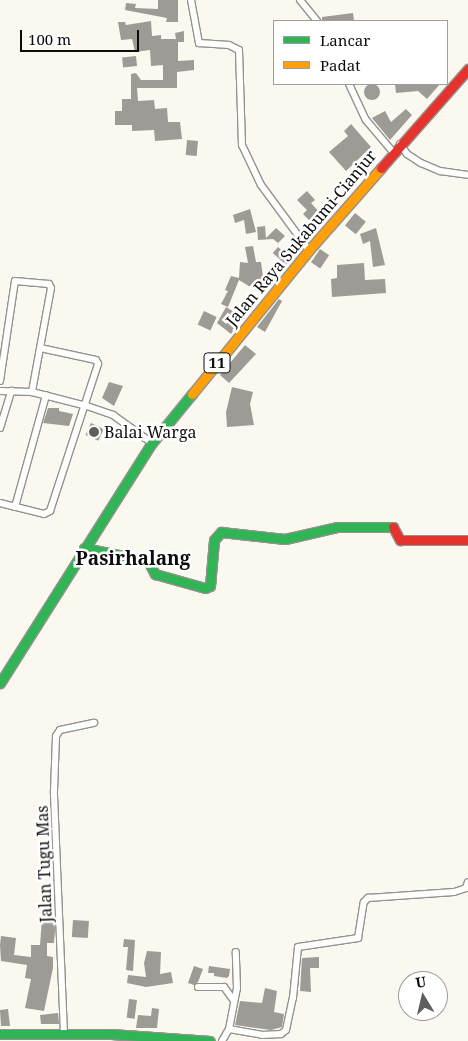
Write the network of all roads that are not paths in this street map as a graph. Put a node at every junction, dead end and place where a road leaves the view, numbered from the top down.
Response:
1 (191, 0) edge
2 (300, 0) edge
3 (315, 20) edge
4 (468, 69) edge
5 (350, 85) edge
6 (400, 144) junction
7 (392, 152) junction
8 (468, 175) edge
9 (309, 250) junction
10 (40, 348) junction
11 (0, 381) edge
12 (0, 391) edge
13 (11, 391) junction
14 (32, 392) junction
15 (46, 395) junction
16 (87, 406) junction
17 (0, 428) edge
18 (152, 443) junction
19 (0, 503) edge
20 (15, 506) junction
21 (468, 540) edge
22 (84, 548) junction
23 (0, 683) edge
24 (94, 723) dead end
25 (468, 882) edge
26 (236, 952) dead end
27 (198, 987) dead end
28 (234, 1001) junction
29 (229, 1029) junction
30 (0, 1034) edge
31 (64, 1034) junction
32 (210, 1041) edge
33 (222, 1041) edge

1 - 9 street
2 - 3 street
4 - 6 main road, Jalan Raya Sukabumi-Cianjur / 11
5 - 7 street
6 - 7 main road, Jalan Raya Sukabumi-Cianjur / 11
6 - 8 street
7 - 9 main road, Jalan Raya Sukabumi-Cianjur / 11
9 - 18 main road, Jalan Raya Sukabumi-Cianjur / 11
10 - 11 street
10 - 14 street
10 - 16 street
12 - 13 street
13 - 14 street
13 - 17 street
14 - 15 street
15 - 16 street
15 - 20 street
16 - 18 street
16 - 20 street
18 - 22 main road, Jalan Raya Sukabumi-Cianjur / 11
19 - 20 street
21 - 22 main road
22 - 23 main road, Jalan Raya Sukabumi-Cianjur / 11
24 - 31 street, Jalan Tugu Mas
25 - 29 street
26 - 28 street
27 - 28 street
28 - 29 street
29 - 33 street
30 - 31 main road
31 - 32 main road

